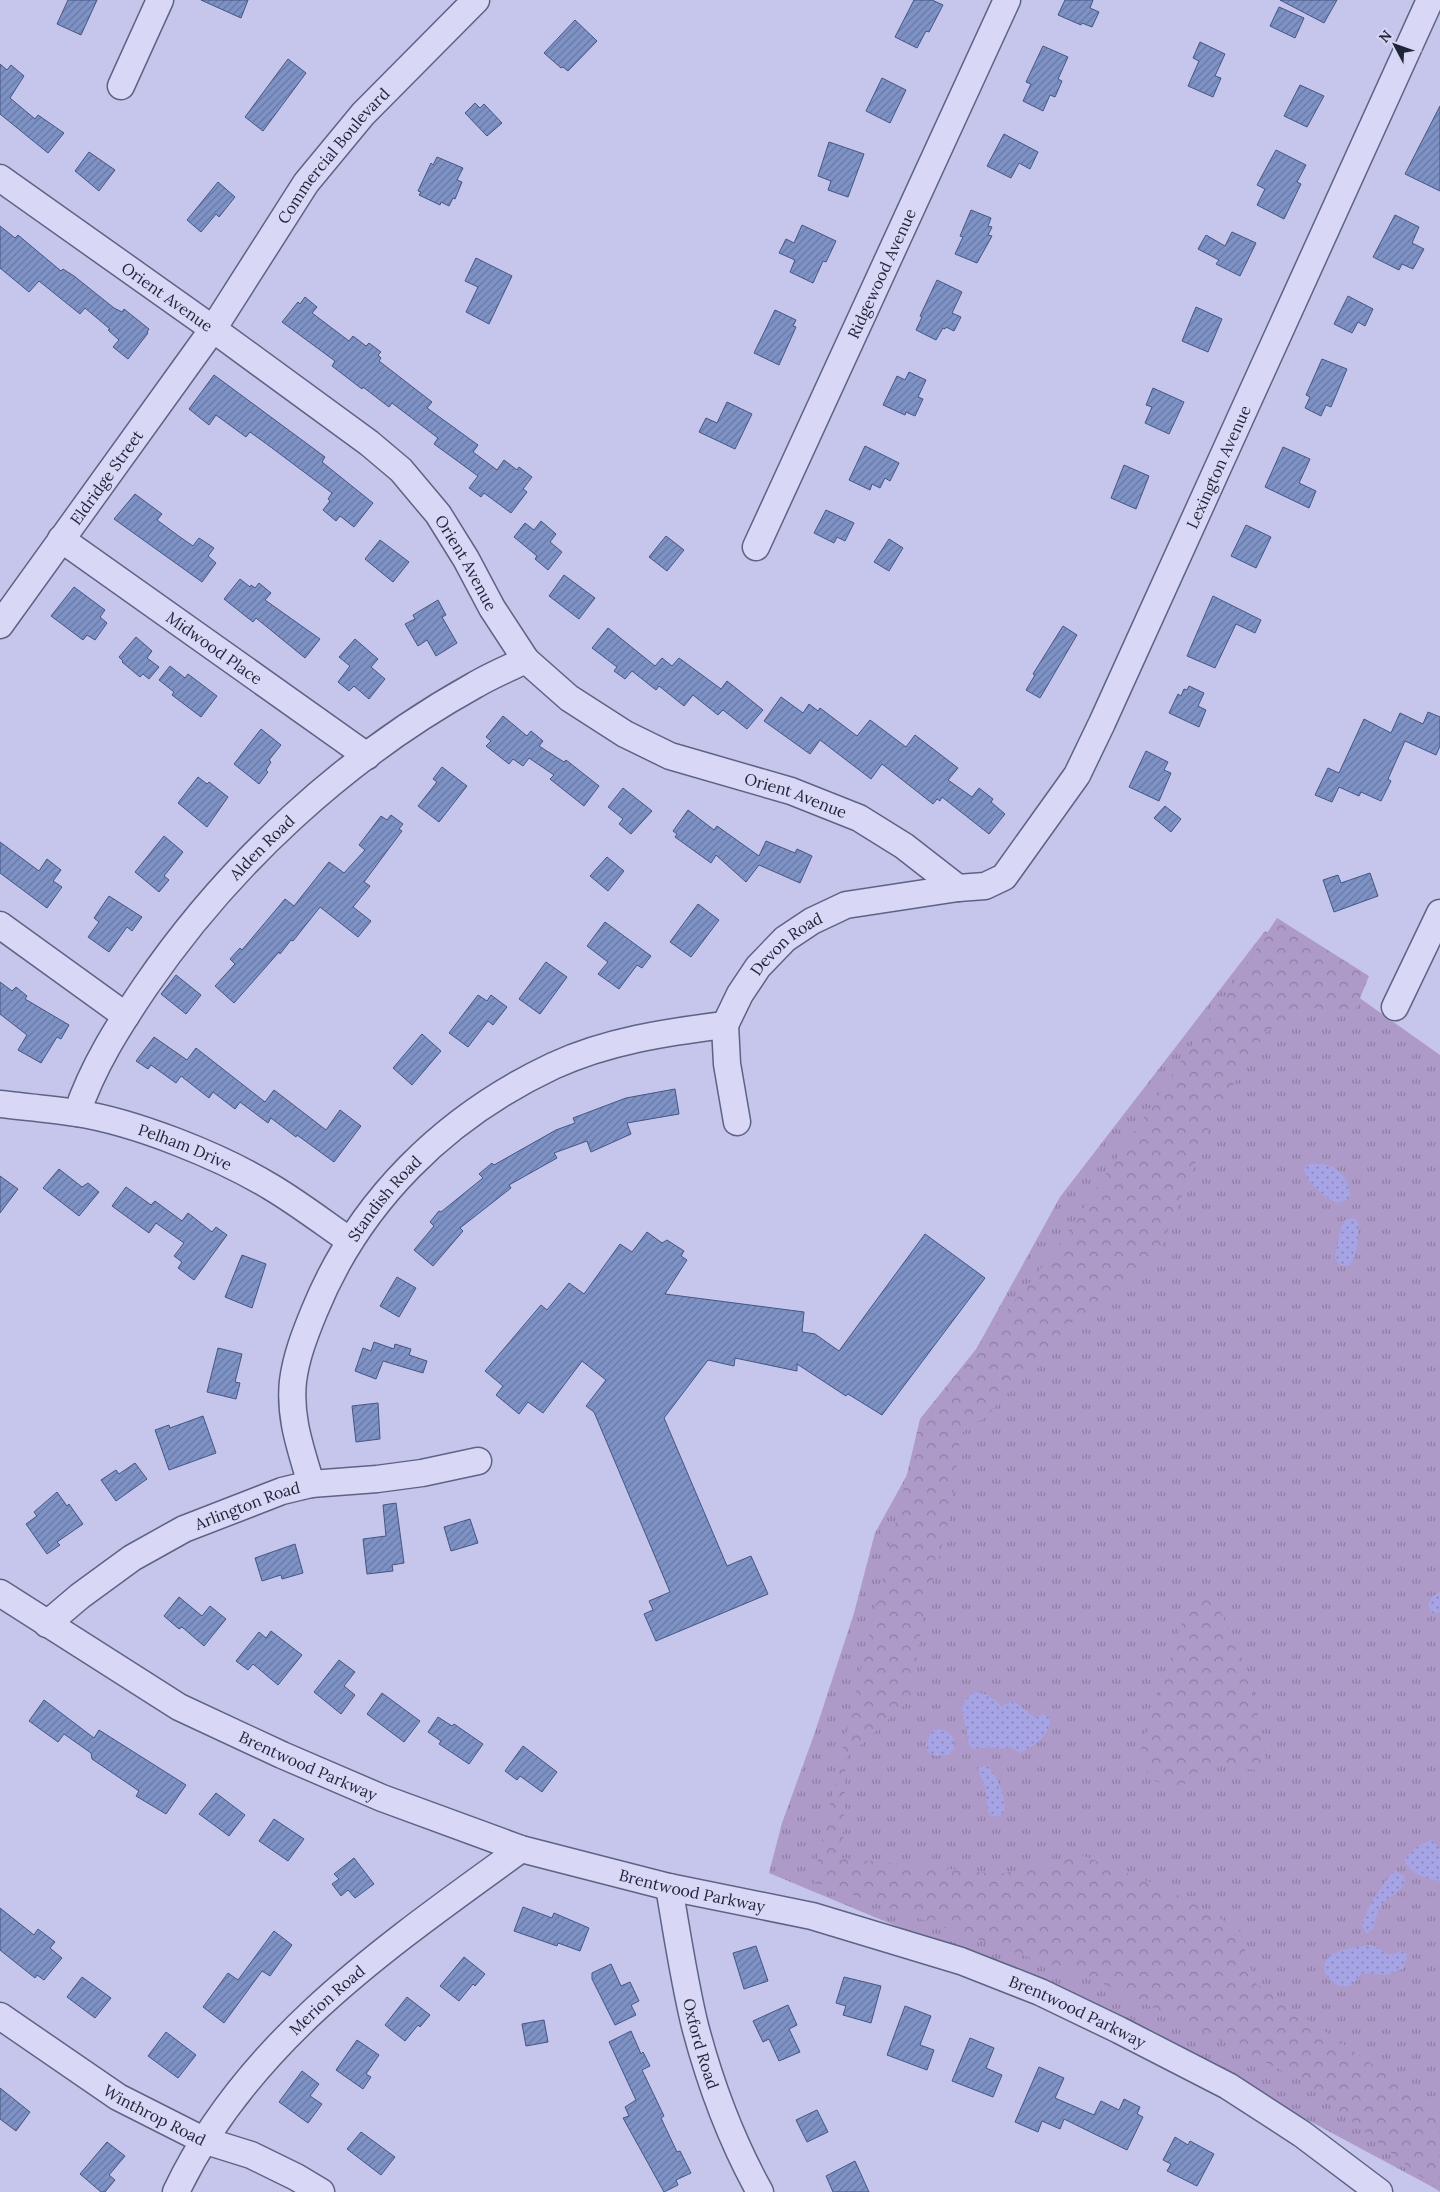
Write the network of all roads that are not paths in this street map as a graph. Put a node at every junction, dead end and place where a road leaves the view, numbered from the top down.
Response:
1 (160, 0) edge
2 (476, 0) edge
3 (1007, 0) edge
4 (1430, 0) edge
5 (121, 86) dead end
6 (0, 179) edge
7 (214, 329) junction
8 (61, 539) junction
9 (756, 547) dead end
10 (0, 625) edge
11 (526, 660) junction
12 (367, 756) junction
13 (958, 888) junction
14 (1440, 913) edge
15 (0, 925) edge
16 (1395, 1007) dead end
17 (126, 1016) junction
18 (725, 1025) junction
19 (0, 1104) edge
20 (77, 1113) junction
21 (737, 1122) dead end
22 (350, 1241) junction
23 (478, 1461) dead end
24 (311, 1484) junction
25 (0, 1593) edge
26 (47, 1624) junction
27 (521, 1848) junction
28 (669, 1888) junction
29 (0, 2016) edge
30 (203, 2140) junction
31 (176, 2192) edge
32 (321, 2192) edge
33 (760, 2192) edge
34 (1379, 2192) edge

1 - 5 street
2 - 7 street, Commercial Boulevard
3 - 9 street, Ridgewood Avenue
4 - 13 street, Lexington Avenue
6 - 7 street, Orient Avenue
7 - 8 street, Eldridge Street
7 - 11 street, Orient Avenue
8 - 10 street, Eldridge Street
8 - 12 street, Midwood Place
11 - 12 street, Alden Road
11 - 13 street, Orient Avenue
12 - 17 street, Alden Road
13 - 18 street, Devon Road
14 - 16 street
15 - 17 street
17 - 20 street, Alden Road
18 - 21 street
18 - 22 street, Standish Road
19 - 20 street, Pelham Drive
20 - 22 street, Pelham Drive
22 - 24 street, Standish Road
23 - 24 street, Arlington Road
24 - 26 street, Arlington Road
25 - 26 street, Brentwood Parkway
26 - 27 street, Brentwood Parkway
27 - 28 street, Brentwood Parkway
27 - 30 street, Merion Road
28 - 33 street, Oxford Road
28 - 34 street, Brentwood Parkway
29 - 30 street, Winthrop Road
30 - 31 street, Merion Road
30 - 32 street, Winthrop Road

